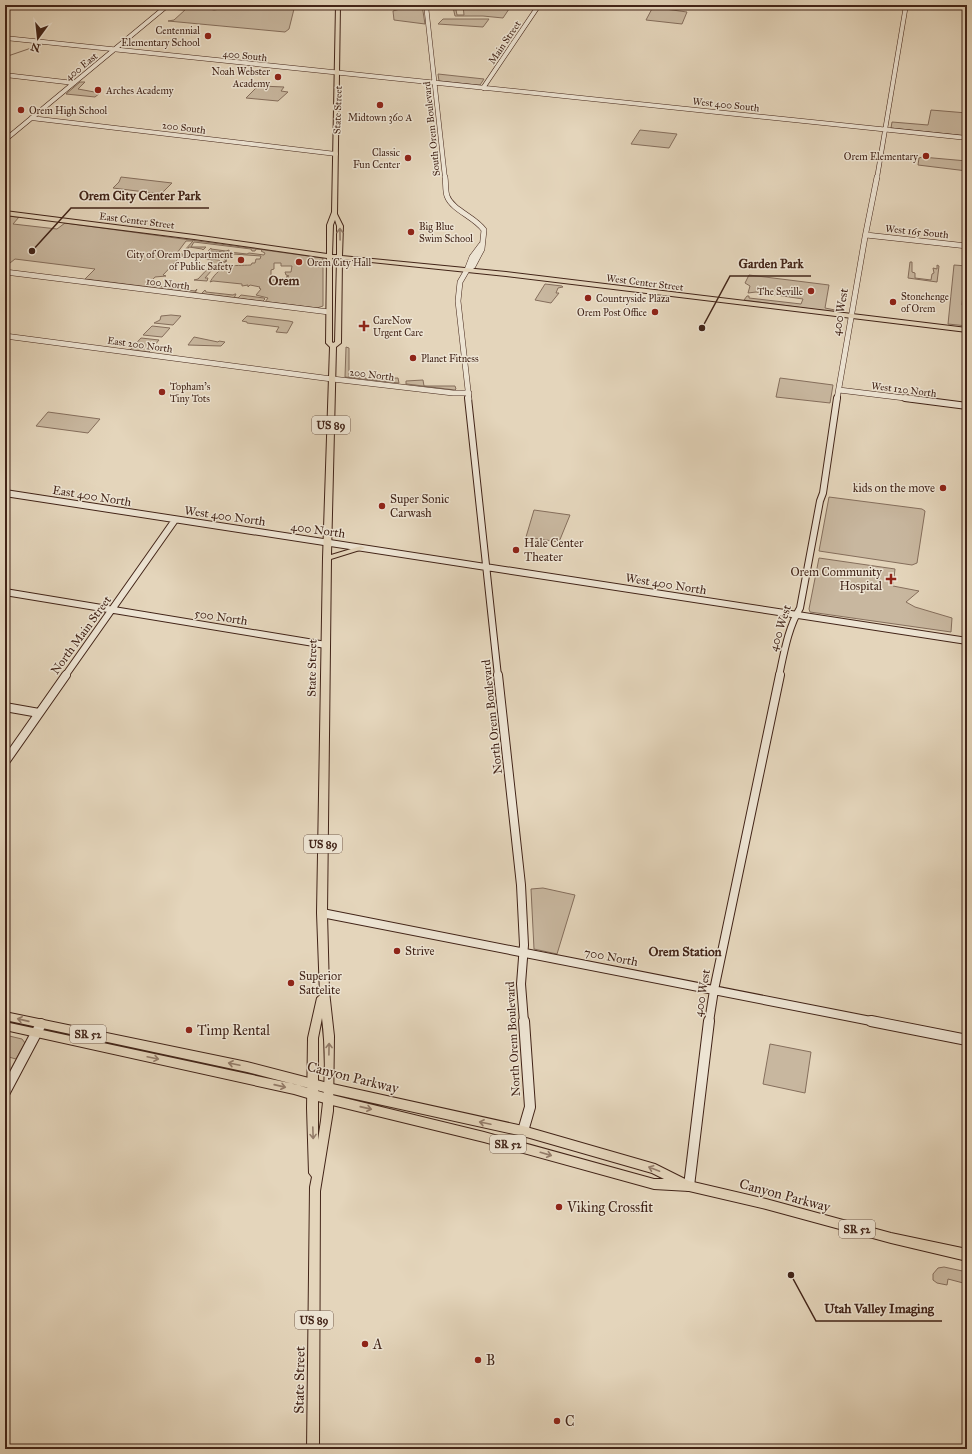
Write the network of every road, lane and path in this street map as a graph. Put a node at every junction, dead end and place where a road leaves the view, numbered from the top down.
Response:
1 (168, 5) edge
2 (338, 5) edge
3 (426, 5) edge
4 (539, 5) edge
5 (906, 6) edge
6 (5, 38) edge
7 (114, 50) junction
8 (338, 73) junction
9 (5, 75) edge
10 (74, 83) junction
11 (435, 83) junction
12 (483, 88) junction
13 (31, 118) junction
14 (885, 130) junction
15 (967, 138) edge
16 (5, 140) edge
17 (336, 154) junction
18 (5, 213) edge
19 (335, 216) junction
20 (484, 234) joint
21 (866, 235) junction
22 (967, 246) edge
23 (329, 254) junction
24 (340, 255) junction
25 (467, 270) junction
26 (5, 272) edge
27 (329, 312) junction
28 (852, 316) junction
29 (339, 320) junction
30 (967, 330) edge
31 (5, 336) edge
32 (333, 346) junction
33 (273, 371) joint
34 (333, 378) junction
35 (839, 390) junction
36 (469, 393) junction
37 (967, 406) edge
38 (5, 493) edge
39 (175, 520) junction
40 (272, 534) joint
41 (328, 543) junction
42 (362, 548) junction
43 (328, 558) junction
44 (487, 567) junction
45 (5, 592) edge
46 (113, 610) junction
47 (796, 615) junction
48 (967, 641) edge
49 (326, 645) junction
50 (5, 707) edge
51 (39, 713) junction
52 (5, 762) edge
53 (322, 913) junction
54 (523, 953) junction
55 (714, 990) junction
56 (324, 991) junction
57 (5, 1016) edge
58 (5, 1026) edge
59 (39, 1028) junction
60 (967, 1040) edge
61 (312, 1089) junction
62 (5, 1092) edge
63 (328, 1094) junction
64 (523, 1131) junction
65 (689, 1186) junction
66 (315, 1190) junction
67 (967, 1255) edge
68 (313, 1449) edge

1 - 7 street, 400 East
2 - 8 main road, State Street / US 89
3 - 11 street, South Orem Boulevard
4 - 12 street, Main Street
5 - 14 street, 400 West
6 - 7 street, 400 South
7 - 8 street, 400 South
7 - 10 street, 400 East
8 - 11 street, 400 South
8 - 17 main road, State Street / US 89
9 - 10 street
10 - 13 street, 400 East
11 - 12 street, 400 South
11 - 20 street, South Orem Boulevard
12 - 14 street, West 400 South
13 - 16 street, 400 East
13 - 17 street, 200 South
14 - 15 street, West 400 South
14 - 21 street, 400 West
17 - 19 main road, State Street / US 89
18 - 23 main road, East Center Street
19 - 23 main road, State Street / US 89
24 -> 19 main road, State Street / US 89
20 - 25 street, North Orem Boulevard
21 - 22 street, West 165 South
21 - 28 street, 400 West
23 - 24 main road, East Center Street
23 - 27 main road, State Street / US 89
24 - 25 main road, West Center Street
24 - 29 main road, State Street / US 89
25 - 28 main road, West Center Street
25 - 36 street, North Orem Boulevard
26 - 27 street, 100 North
27 - 29 main road
27 - 32 main road, State Street / US 89
28 - 30 main road
28 - 35 street, 400 West
29 - 32 main road, State Street
31 - 33 street, East 200 North
32 - 34 main road, State Street / US 89
33 - 34 street, 200 North
34 - 36 street, 200 North
34 - 41 main road, State Street / US 89
35 - 37 street, West 120 North
35 - 47 street, 400 West
36 - 44 street, North Orem Boulevard
38 - 39 street, East 400 North
39 - 40 street, West 400 North
39 - 46 street, North Main Street
40 - 41 street, 400 North
41 - 42 street, 400 North
41 - 43 main road, State Street / US 89
42 - 43 main road
42 - 44 street, West 400 North
43 - 49 main road, State Street / US 89
44 - 47 street, West 400 North
44 - 54 street, North Orem Boulevard
45 - 46 street, 500 North
46 - 49 street, 500 North
46 - 51 street, North Main Street
47 - 48 street, West 400 North
47 - 55 street, 400 West
49 - 53 main road, State Street / US 89
50 - 51 street
51 - 52 street, North Main Street
53 - 54 street, 700 North
53 - 56 main road, State Street / US 89
54 - 55 street, 700 North
54 - 64 street, North Orem Boulevard
55 - 60 street, 700 North
55 - 65 street, 400 West
56 - 61 main road, State Street / US 89
63 -> 56 main road, State Street / US 89
59 -> 57 highway, Canyon Parkway / SR 52
58 - 59 highway, Canyon Parkway / SR 52
59 - 61 highway, Canyon Parkway / SR 52
59 - 62 street
61 - 63 highway, Canyon Parkway / SR 52
61 -> 66 main road, State Street / US 89
64 -> 63 highway, Canyon Parkway / SR 52
63 -> 65 highway, Canyon Parkway / SR 52
63 - 66 main road, State Street / US 89
65 -> 64 highway, Canyon Parkway / SR 52
65 - 67 highway, Canyon Parkway / SR 52
66 - 68 main road, State Street / US 89

